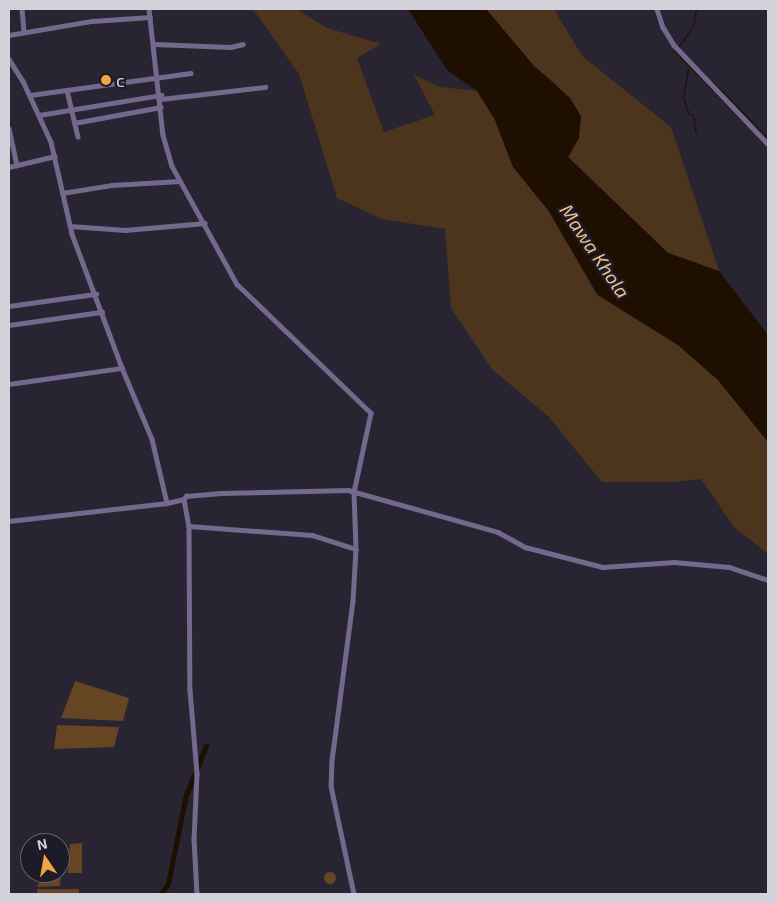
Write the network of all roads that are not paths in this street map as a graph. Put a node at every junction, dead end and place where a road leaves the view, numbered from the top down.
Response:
1 (22, 9) edge
2 (149, 9) edge
3 (657, 9) edge
4 (150, 17) junction
5 (24, 32) junction
6 (9, 35) edge
7 (154, 44) junction
8 (243, 44) dead end
9 (9, 59) edge
10 (191, 73) dead end
11 (158, 75) junction
12 (265, 87) dead end
13 (67, 90) junction
14 (30, 95) junction
15 (161, 97) junction
16 (161, 107) junction
17 (72, 110) junction
18 (39, 115) junction
19 (74, 123) junction
20 (10, 128) edge
21 (78, 138) dead end
22 (768, 144) edge
23 (54, 156) junction
24 (18, 165) junction
25 (9, 166) edge
26 (180, 181) junction
27 (62, 193) junction
28 (204, 223) junction
29 (70, 226) junction
30 (96, 294) junction
31 (9, 306) edge
32 (102, 312) junction
33 (9, 325) edge
34 (122, 368) junction
35 (9, 384) edge
36 (354, 492) junction
37 (184, 499) junction
38 (166, 503) junction
39 (9, 521) edge
40 (189, 526) junction
41 (356, 549) junction
42 (768, 580) edge
43 (197, 894) edge
44 (354, 894) edge

1 - 5 street
2 - 4 street
3 - 22 street
4 - 5 street
4 - 7 street
5 - 6 street
7 - 8 street
7 - 11 street
9 - 14 street
10 - 11 street
11 - 13 street
11 - 15 street
12 - 15 street
13 - 14 street
13 - 17 street
14 - 18 street
15 - 16 street
15 - 17 street
16 - 19 street
16 - 26 street
17 - 18 street
17 - 19 street
18 - 23 street
19 - 21 street
20 - 24 street
23 - 24 street
23 - 27 street
24 - 25 street
26 - 27 street
26 - 28 street
27 - 29 street
28 - 29 street
28 - 36 street
29 - 30 street
30 - 31 street
30 - 32 street
32 - 33 street
32 - 34 street
34 - 35 street
34 - 38 street
36 - 37 street
36 - 41 street
36 - 42 street
37 - 38 street
37 - 40 street
38 - 39 street
40 - 41 street
40 - 43 street
41 - 44 street

